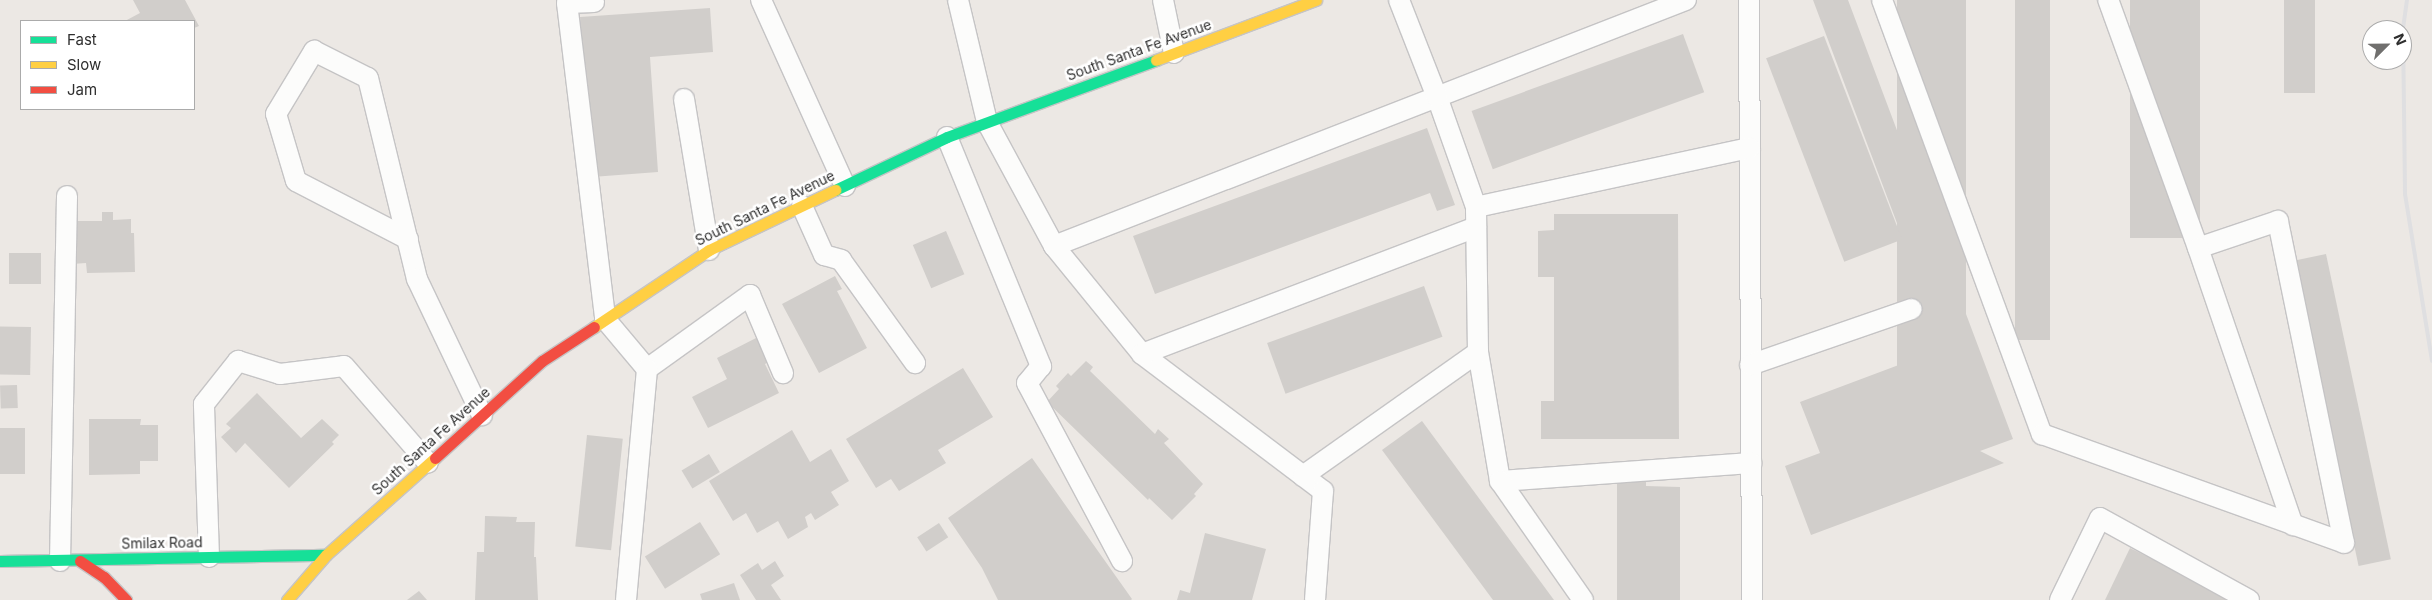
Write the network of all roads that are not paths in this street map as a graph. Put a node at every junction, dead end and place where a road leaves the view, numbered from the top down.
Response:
1 (761, 0) edge
2 (958, 0) edge
3 (1163, 0) edge
4 (1316, 0) edge
5 (1400, 0) edge
6 (1686, 0) edge
7 (1749, 0) edge
8 (1882, 0) edge
9 (2108, 0) edge
10 (594, 2) dead end
11 (1174, 53) junction
12 (1437, 97) junction
13 (684, 99) dead end
14 (987, 122) junction
15 (947, 137) junction
16 (1750, 148) junction
17 (845, 186) junction
18 (68, 196) dead end
19 (802, 206) junction
20 (1476, 207) junction
21 (1476, 227) junction
22 (408, 239) junction
23 (1054, 246) junction
24 (2198, 248) junction
25 (708, 250) junction
26 (1912, 309) dead end
27 (605, 319) junction
28 (1478, 352) junction
29 (1142, 354) junction
30 (914, 363) dead end
31 (1750, 365) junction
32 (647, 369) junction
33 (783, 373) dead end
34 (482, 414) junction
35 (428, 463) junction
36 (1751, 463) junction
37 (1302, 476) junction
38 (1500, 481) junction
39 (2293, 525) junction
40 (326, 556) junction
41 (208, 557) junction
42 (0, 561) edge
43 (60, 561) junction
44 (80, 561) junction
45 (1122, 561) dead end
46 (126, 600) edge
47 (287, 600) edge
48 (626, 600) edge
49 (1315, 600) edge
50 (1584, 600) edge
51 (1752, 600) edge
52 (2060, 600) edge
53 (2249, 600) edge

1 - 17 lane
2 - 14 lane
3 - 11 lane
4 - 11 main road, South Santa Fe Avenue
5 - 12 lane
6 - 12 lane
7 - 16 lane
8 - 39 lane
9 - 24 lane
10 - 27 lane
11 - 14 main road, South Santa Fe Avenue
12 - 20 lane
12 - 23 lane
13 - 25 lane
14 - 15 main road, South Santa Fe Avenue
14 - 23 lane
15 - 17 main road, South Santa Fe Avenue
15 - 45 lane
16 - 20 lane
16 - 31 lane
17 - 19 main road, South Santa Fe Avenue
18 - 43 lane
19 - 25 main road, South Santa Fe Avenue
19 - 30 lane
20 - 21 lane
21 - 28 lane
21 - 29 lane
22 - 22 lane
22 - 34 lane
23 - 29 lane
24 - 39 lane
24 - 39 lane
25 - 27 main road, South Santa Fe Avenue
26 - 31 lane
27 - 32 lane
27 - 34 main road, South Santa Fe Avenue
28 - 37 lane
28 - 38 lane
29 - 37 lane
31 - 36 lane
32 - 33 lane
32 - 48 lane
34 - 35 main road, South Santa Fe Avenue
35 - 40 main road, South Santa Fe Avenue
35 - 41 lane
36 - 38 lane
36 - 51 lane
37 - 49 lane
38 - 50 lane
40 - 41 main road, Smilax Road
40 - 47 main road, South Santa Fe Avenue
41 - 44 main road, Smilax Road
42 - 43 main road, Smilax Road
43 - 44 main road, Smilax Road
44 - 46 main road
52 - 53 lane

